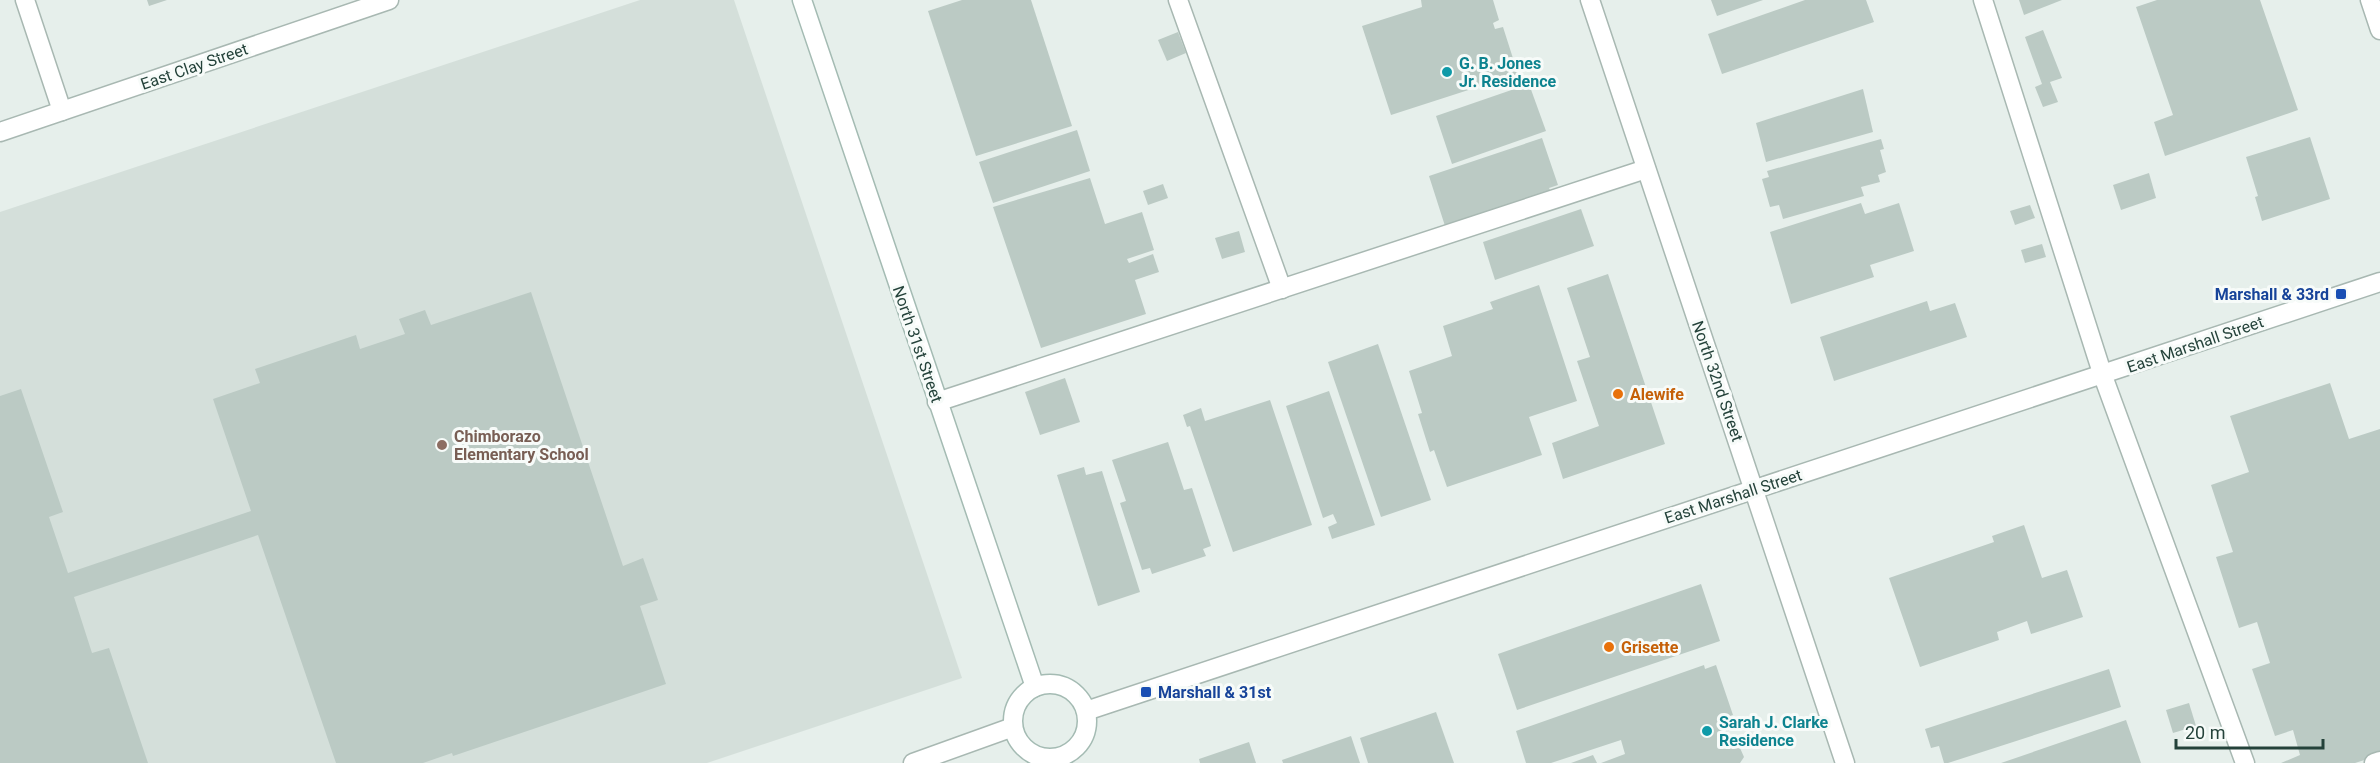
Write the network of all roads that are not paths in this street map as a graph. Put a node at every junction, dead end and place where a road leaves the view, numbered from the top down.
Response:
1 (25, 0) edge
2 (389, 0) edge
3 (802, 0) edge
4 (1178, 0) edge
5 (1590, 0) edge
6 (1983, 0) edge
7 (2370, 0) edge
8 (2380, 30) edge
9 (62, 111) junction
10 (0, 132) edge
11 (1646, 170) junction
12 (2380, 282) edge
13 (1282, 290) junction
14 (2103, 376) junction
15 (937, 402) junction
16 (1755, 490) junction
17 (1035, 687) junction
18 (1086, 711) junction
19 (1013, 727) junction
20 (1059, 761) edge
21 (2380, 761) edge
22 (913, 763) edge
23 (1845, 763) edge
24 (2245, 763) edge
25 (2374, 763) edge

1 - 9 street
2 - 9 street, East Clay Street
3 - 15 street, North 31st Street
4 - 13 street
5 - 11 street, North 32nd Street
6 - 14 street
7 - 8 street
9 - 10 street, East Clay Street
11 - 13 street
11 - 16 street, North 32nd Street
12 - 14 street, East Marshall Street
13 - 15 street
14 - 16 street, East Marshall Street
14 - 24 street
15 - 17 street, North 31st Street
16 - 18 street, East Marshall Street
16 - 23 street, North 32nd Street
17 - 18 street
17 - 19 street
18 - 20 street
19 - 20 street
19 - 22 street
21 - 25 street

